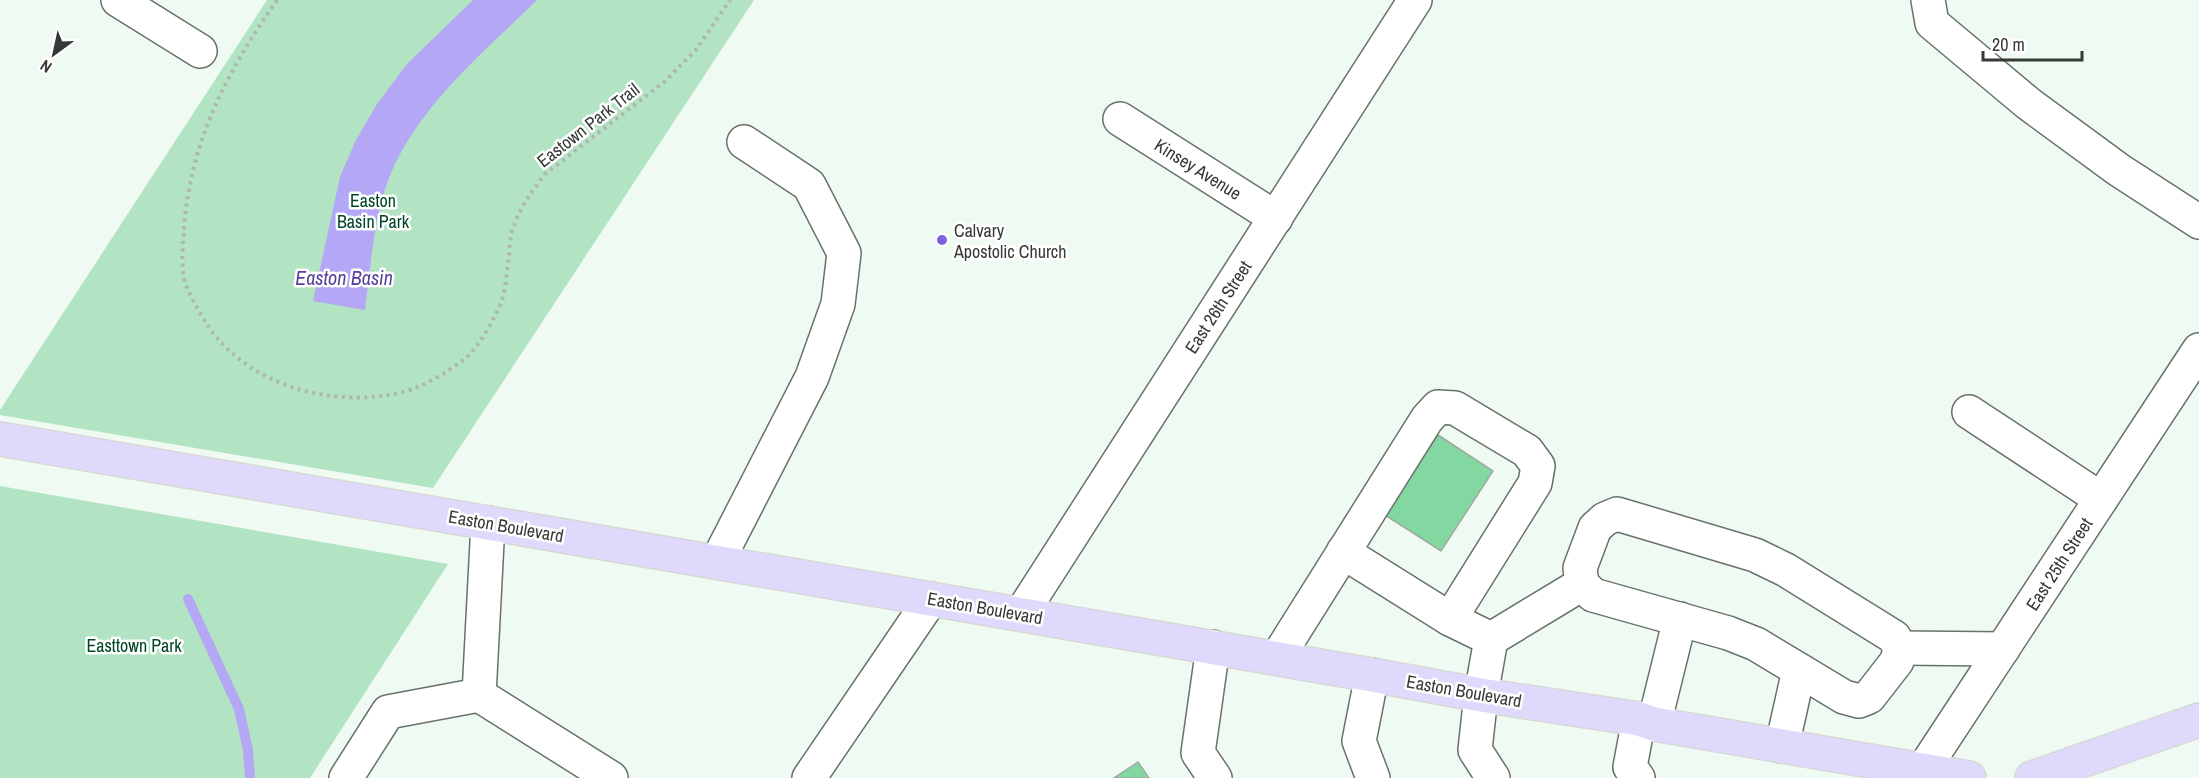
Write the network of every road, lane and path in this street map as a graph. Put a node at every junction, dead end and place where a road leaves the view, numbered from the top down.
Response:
1 (118, 0) edge
2 (277, 0) edge
3 (730, 0) edge
4 (1415, 0) edge
5 (1928, 0) edge
6 (200, 51) dead end
7 (1120, 119) dead end
8 (744, 142) dead end
9 (1276, 218) junction
10 (2199, 222) edge
11 (2199, 350) edge
12 (1969, 412) dead end
13 (0, 439) edge
14 (2101, 499) junction
15 (488, 523) junction
16 (1343, 552) junction
17 (717, 562) junction
18 (1582, 584) junction
19 (931, 598) junction
20 (1021, 614) junction
21 (1450, 619) junction
22 (1680, 619) junction
23 (1491, 639) junction
24 (1213, 647) junction
25 (1900, 648) junction
26 (2003, 649) junction
27 (1276, 658) junction
28 (1799, 670) junction
29 (1372, 675) junction
30 (479, 695) junction
31 (1481, 695) junction
32 (2199, 720) edge
33 (1647, 721) junction
34 (1782, 746) junction
35 (1926, 774) edge
36 (346, 778) edge
37 (611, 778) edge
38 (809, 778) edge
39 (1215, 778) edge
40 (1373, 778) edge
41 (1493, 778) edge
42 (1638, 778) edge
43 (1969, 778) edge
44 (2032, 778) edge

1 - 6 street
2 - 3 path, Eastown Park Trail
4 - 9 street, East 26th Street
5 - 10 street
7 - 9 street, Kinsey Avenue
8 - 17 street
9 - 20 street, East 26th Street
11 - 14 street, East 25th Street
12 - 14 street
13 - 15 main road, Easton Boulevard
14 - 26 street, East 25th Street
15 - 17 main road, Easton Boulevard
15 - 30 street
16 - 21 street
16 - 21 street
16 - 27 street
17 - 19 main road, Easton Boulevard
18 - 22 street
18 - 23 street
18 - 25 street
19 - 20 main road, Easton Boulevard
19 - 38 street
20 - 24 main road, Easton Boulevard
21 - 23 street
22 - 28 street
22 - 33 street
23 - 31 street
24 - 27 main road, Easton Boulevard
24 - 39 street
25 - 26 street
25 - 28 street
26 - 35 street, East 25th Street
27 - 29 main road, Easton Boulevard
28 - 34 street
29 - 31 main road, Easton Boulevard
29 - 40 street
30 - 36 street
30 - 37 street
31 - 33 main road, Easton Boulevard
31 - 41 street
32 - 44 main road
33 - 34 main road, Easton Boulevard
33 - 42 street
34 - 35 main road, Easton Boulevard
35 - 43 main road, Easton Boulevard

